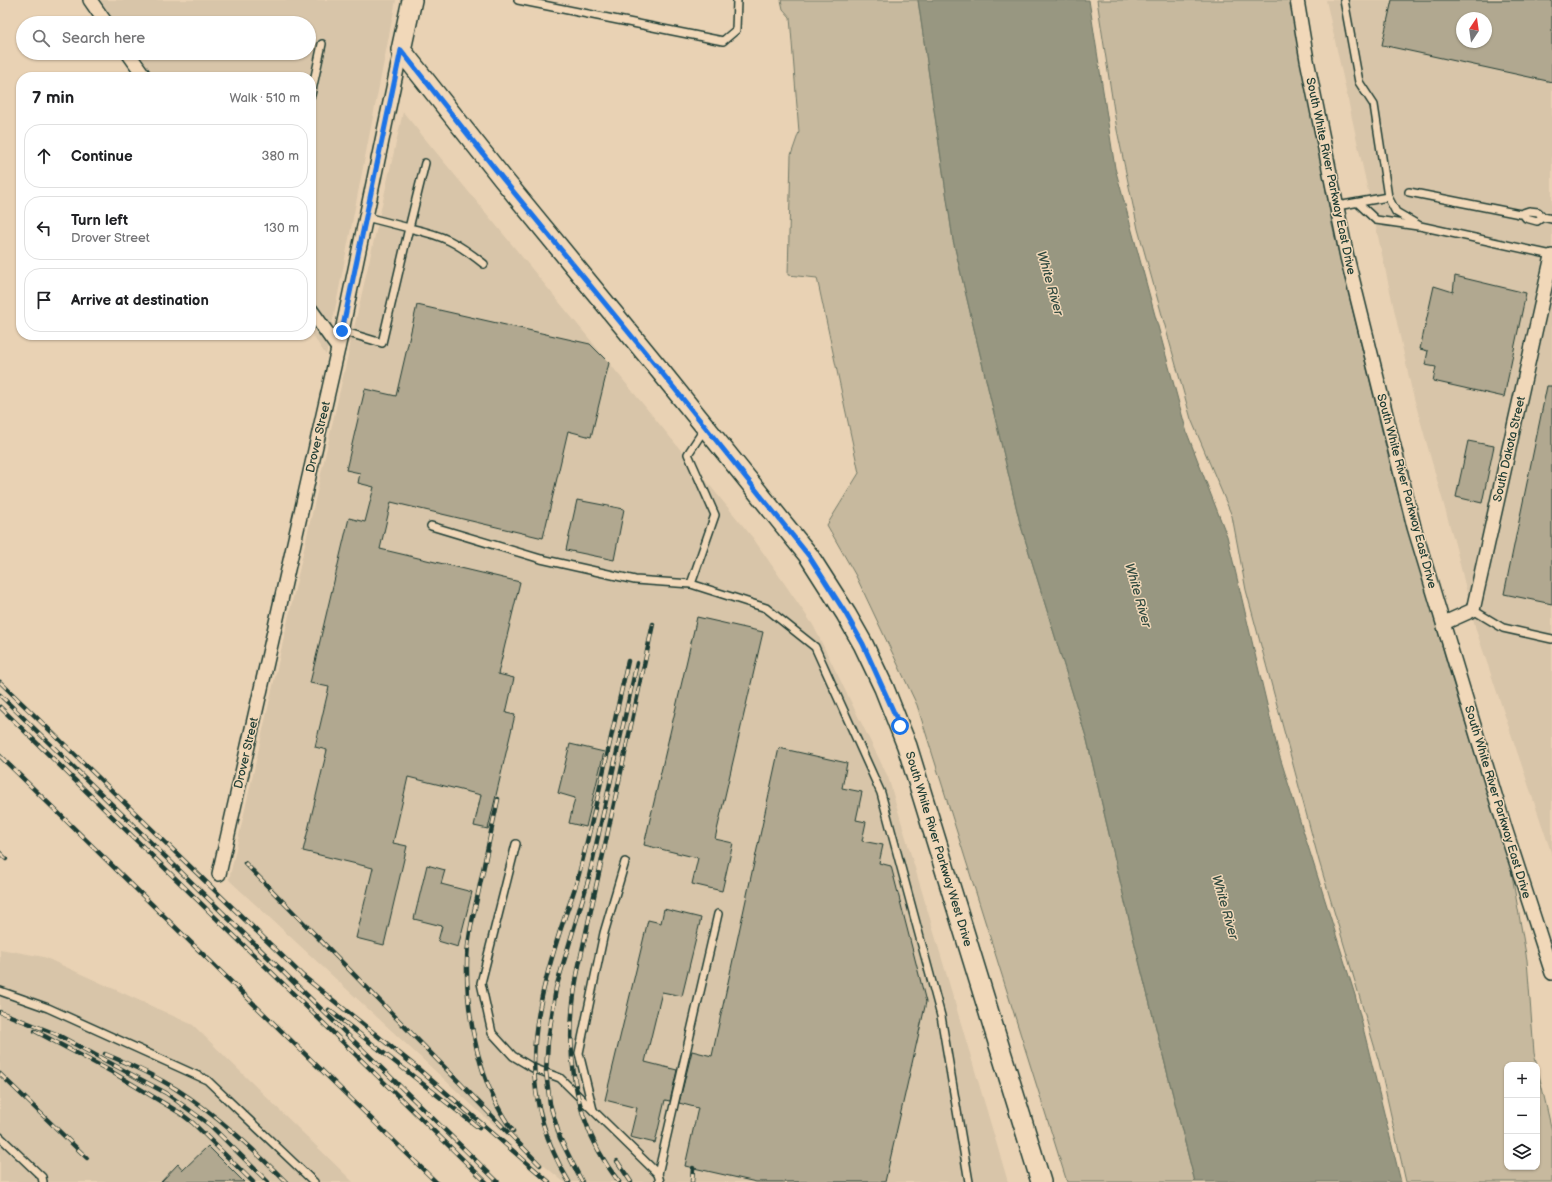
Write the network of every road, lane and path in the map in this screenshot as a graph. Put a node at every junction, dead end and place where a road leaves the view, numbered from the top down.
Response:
1 (90, 0) edge
2 (412, 0) edge
3 (518, 0) edge
4 (730, 0) edge
5 (1297, 0) edge
6 (1344, 0) edge
7 (738, 2) edge
8 (101, 16) edge
9 (322, 44) dead end
10 (401, 50) junction
11 (133, 60) edge
12 (141, 72) edge
13 (316, 72) edge
14 (425, 163) dead end
15 (1409, 192) dead end
16 (1388, 197) junction
17 (1358, 202) junction
18 (1337, 206) junction
19 (366, 217) junction
20 (1552, 219) edge
21 (1420, 226) junction
22 (410, 228) junction
23 (1552, 255) edge
24 (484, 264) dead end
25 (1548, 296) edge
26 (316, 317) edge
27 (342, 331) junction
28 (338, 348) junction
29 (706, 427) junction
30 (431, 526) dead end
31 (691, 584) junction
32 (1473, 610) junction
33 (1444, 623) junction
34 (1552, 639) edge
35 (516, 844) dead end
36 (625, 862) dead end
37 (219, 874) dead end
38 (718, 914) dead end
39 (1552, 973) edge
40 (0, 991) edge
41 (593, 1112) junction
42 (0, 1137) edge
43 (658, 1174) junction
44 (43, 1182) edge
45 (314, 1182) edge
46 (660, 1182) edge
47 (969, 1182) edge
48 (1041, 1182) edge

1 - 8 street
2 - 10 street, Drover Street
3 - 7 lane
4 - 7 lane
5 - 18 street, South White River Parkway East Drive
6 - 16 lane
9 - 13 lane
10 - 19 street, Drover Street
10 - 29 street, South White River Parkway West Drive
11 - 12 street
14 - 22 lane
15 - 20 lane
16 - 17 lane
16 - 21 lane
17 - 18 lane
17 - 21 lane
18 - 33 street, South White River Parkway East Drive
19 - 22 lane
19 - 27 street, Drover Street
21 - 23 lane
22 - 24 lane
22 - 27 lane
23 - 25 street, South Dakota Street
25 - 32 street, South Dakota Street
26 - 28 street
27 - 28 street, Drover Street
28 - 37 street, Drover Street
29 - 31 lane
29 - 48 street, South White River Parkway West Drive
30 - 31 lane
31 - 47 lane
32 - 33 street
32 - 34 lane
33 - 39 street, South White River Parkway East Drive
35 - 41 lane
36 - 41 lane
38 - 43 lane
40 - 45 lane
41 - 43 lane
42 - 44 lane
43 - 46 lane

